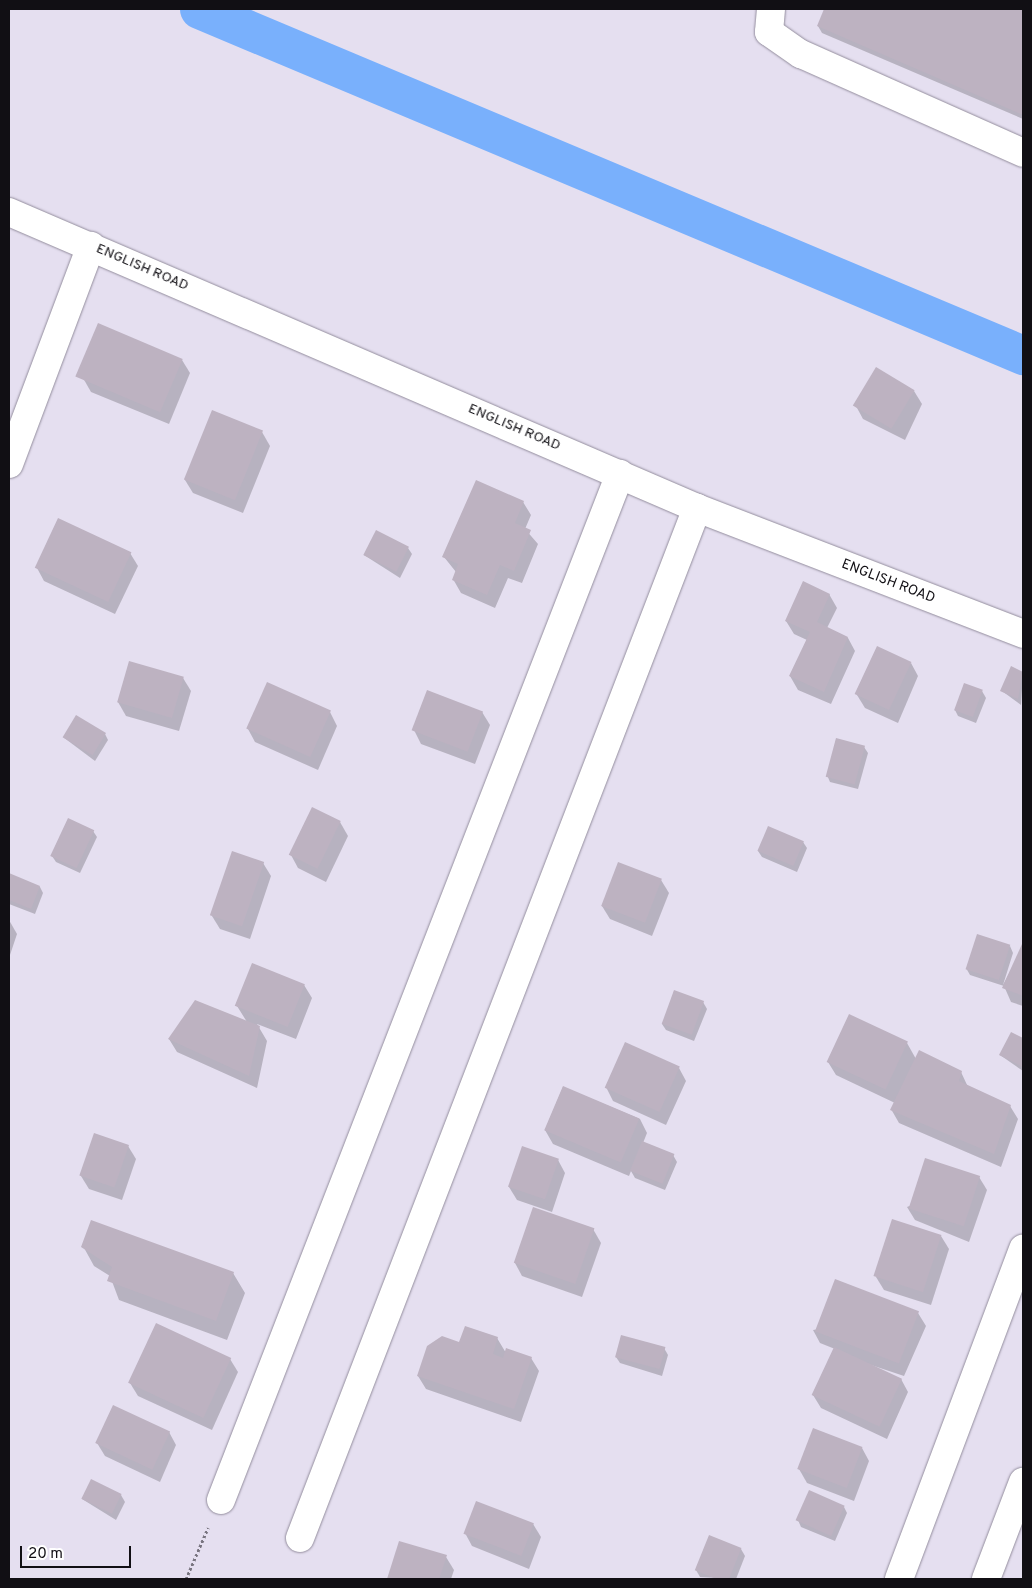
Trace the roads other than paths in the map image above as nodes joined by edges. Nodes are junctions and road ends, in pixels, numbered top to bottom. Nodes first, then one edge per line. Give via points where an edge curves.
1 (771, 9) edge
2 (1023, 153) edge
3 (10, 217) edge
4 (91, 246) junction
5 (9, 464) edge
6 (620, 474) junction
7 (697, 508) junction
8 (1023, 634) edge
9 (1023, 1249) edge
10 (1023, 1482) edge
11 (221, 1500) road end
12 (300, 1538) dead end
13 (899, 1579) edge
14 (986, 1579) edge

1 - 2 street via 769,32 801,54
3 - 4 street, ENGLISH ROAD
4 - 5 street
4 - 6 street, ENGLISH ROAD
6 - 7 street, ENGLISH ROAD
6 - 11 street
7 - 8 street, ENGLISH ROAD
7 - 12 street
9 - 13 street
10 - 14 street

